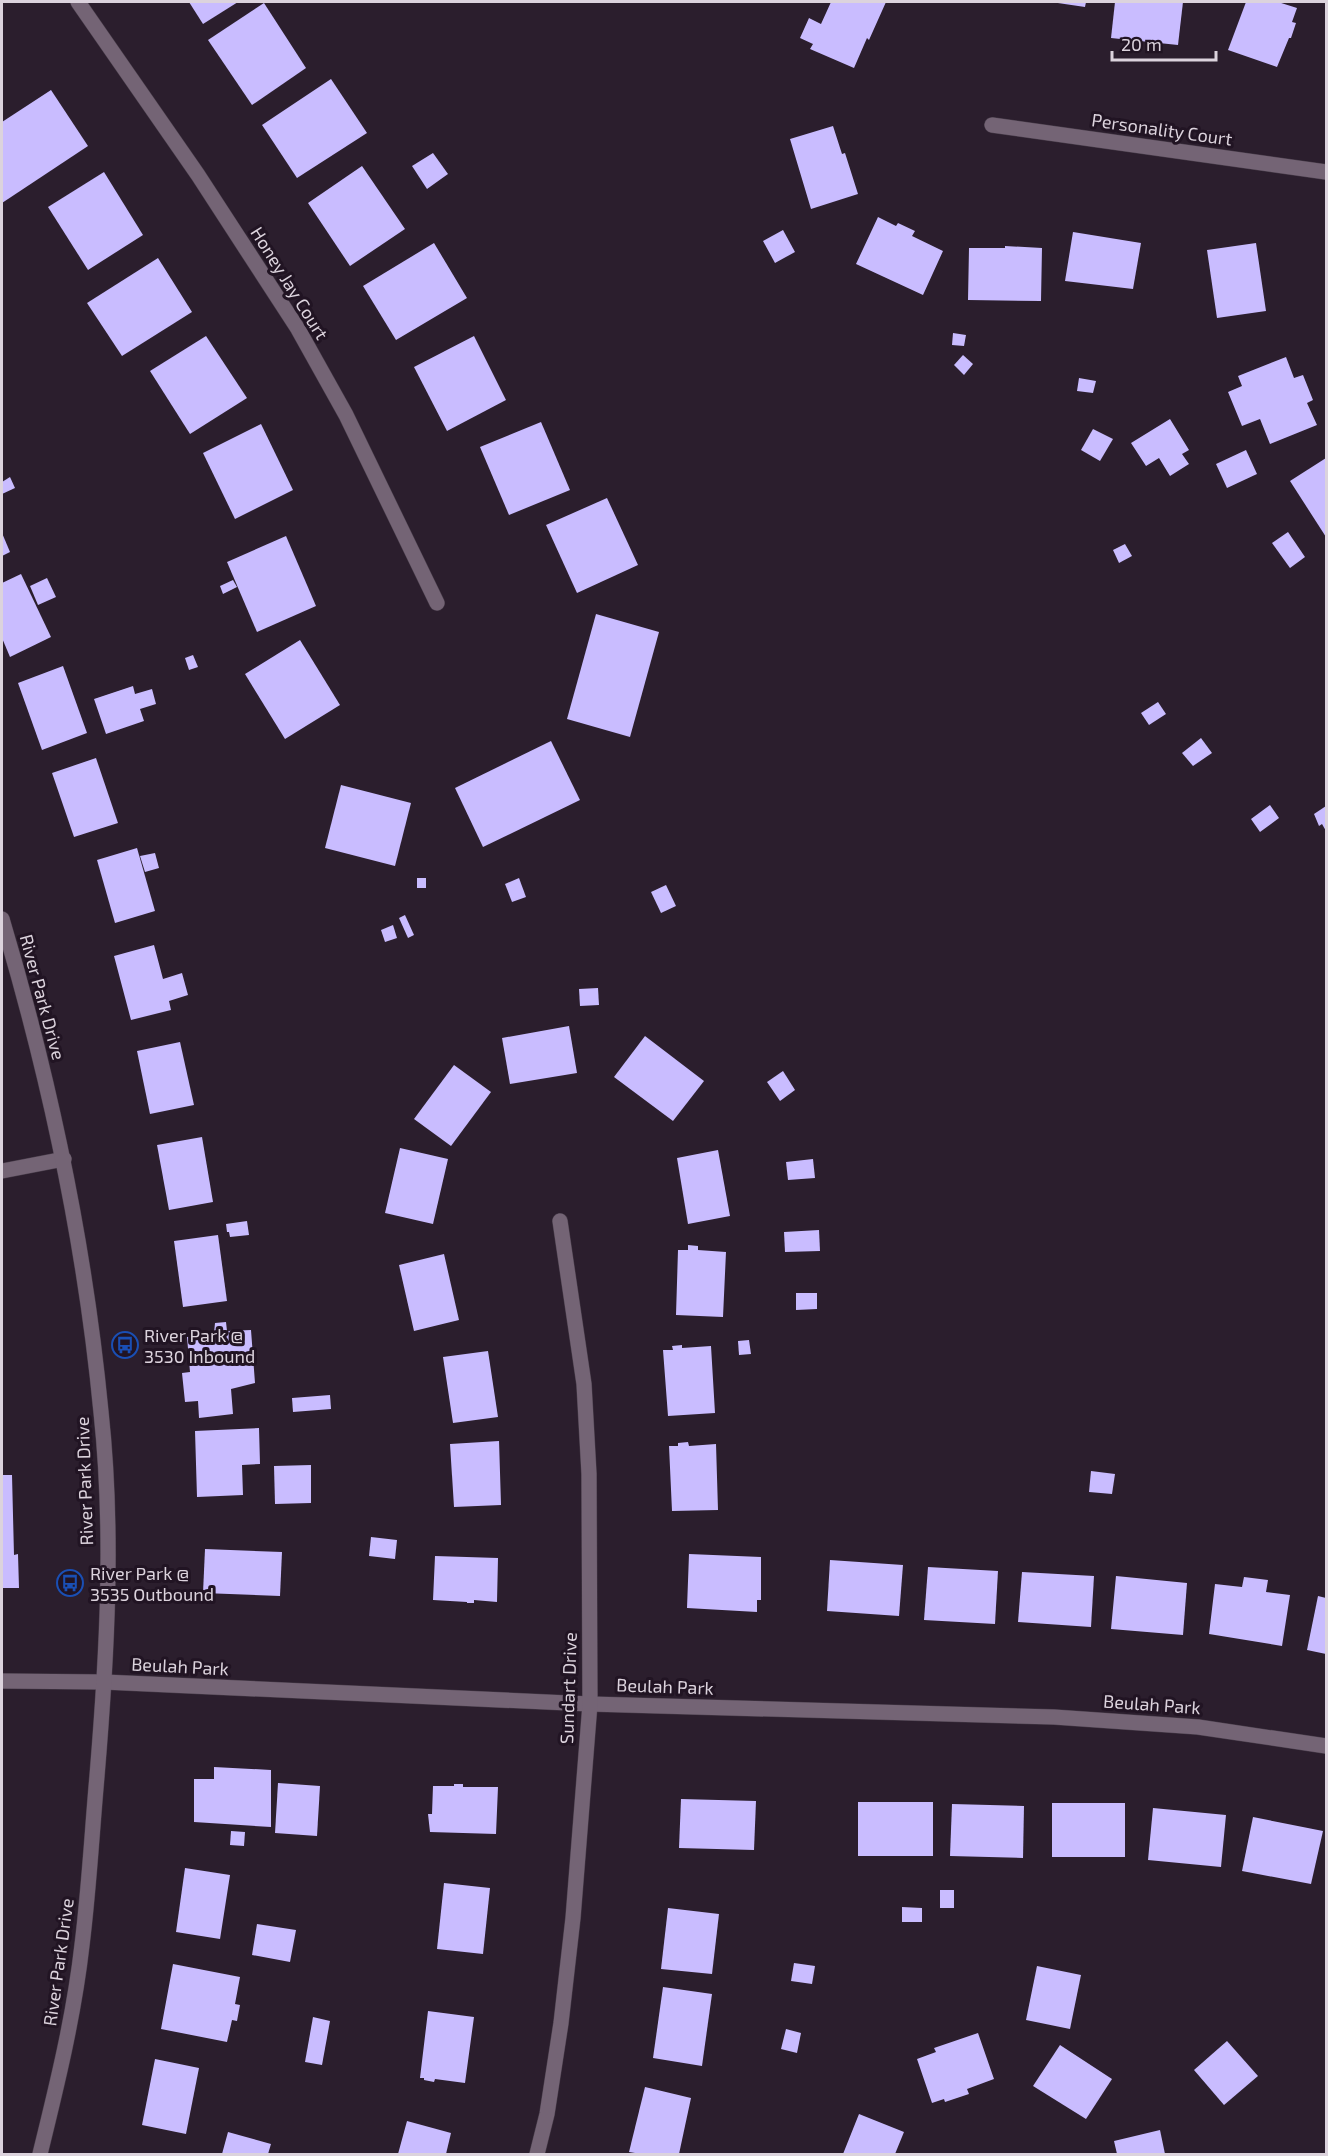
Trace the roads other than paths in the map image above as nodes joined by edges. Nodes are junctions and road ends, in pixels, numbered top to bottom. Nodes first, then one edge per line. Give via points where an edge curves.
1 (78, 2) edge
2 (992, 125) dead end
3 (1326, 172) edge
4 (437, 603) dead end
5 (2, 919) edge
6 (64, 1159) junction
7 (2, 1171) edge
8 (560, 1221) dead end
9 (2, 1681) edge
10 (104, 1682) junction
11 (590, 1704) junction
12 (1326, 1746) edge
13 (40, 2154) edge
14 (537, 2154) edge

1 - 4 street, Honey Jay Court via 298,329 346,415
2 - 3 street, Personality Court
5 - 6 street, River Park Drive
6 - 7 street
6 - 10 street, River Park Drive via 102,1414 107,1498
8 - 11 street, Sundart Drive via 584,1384 589,1474
9 - 10 street, Beulah Park
10 - 11 street, Beulah Park
10 - 13 street, River Park Drive via 82,1946 65,2051
11 - 12 street, Beulah Park via 1054,1717 1198,1726
11 - 14 street, Sundart Drive via 561,2023

